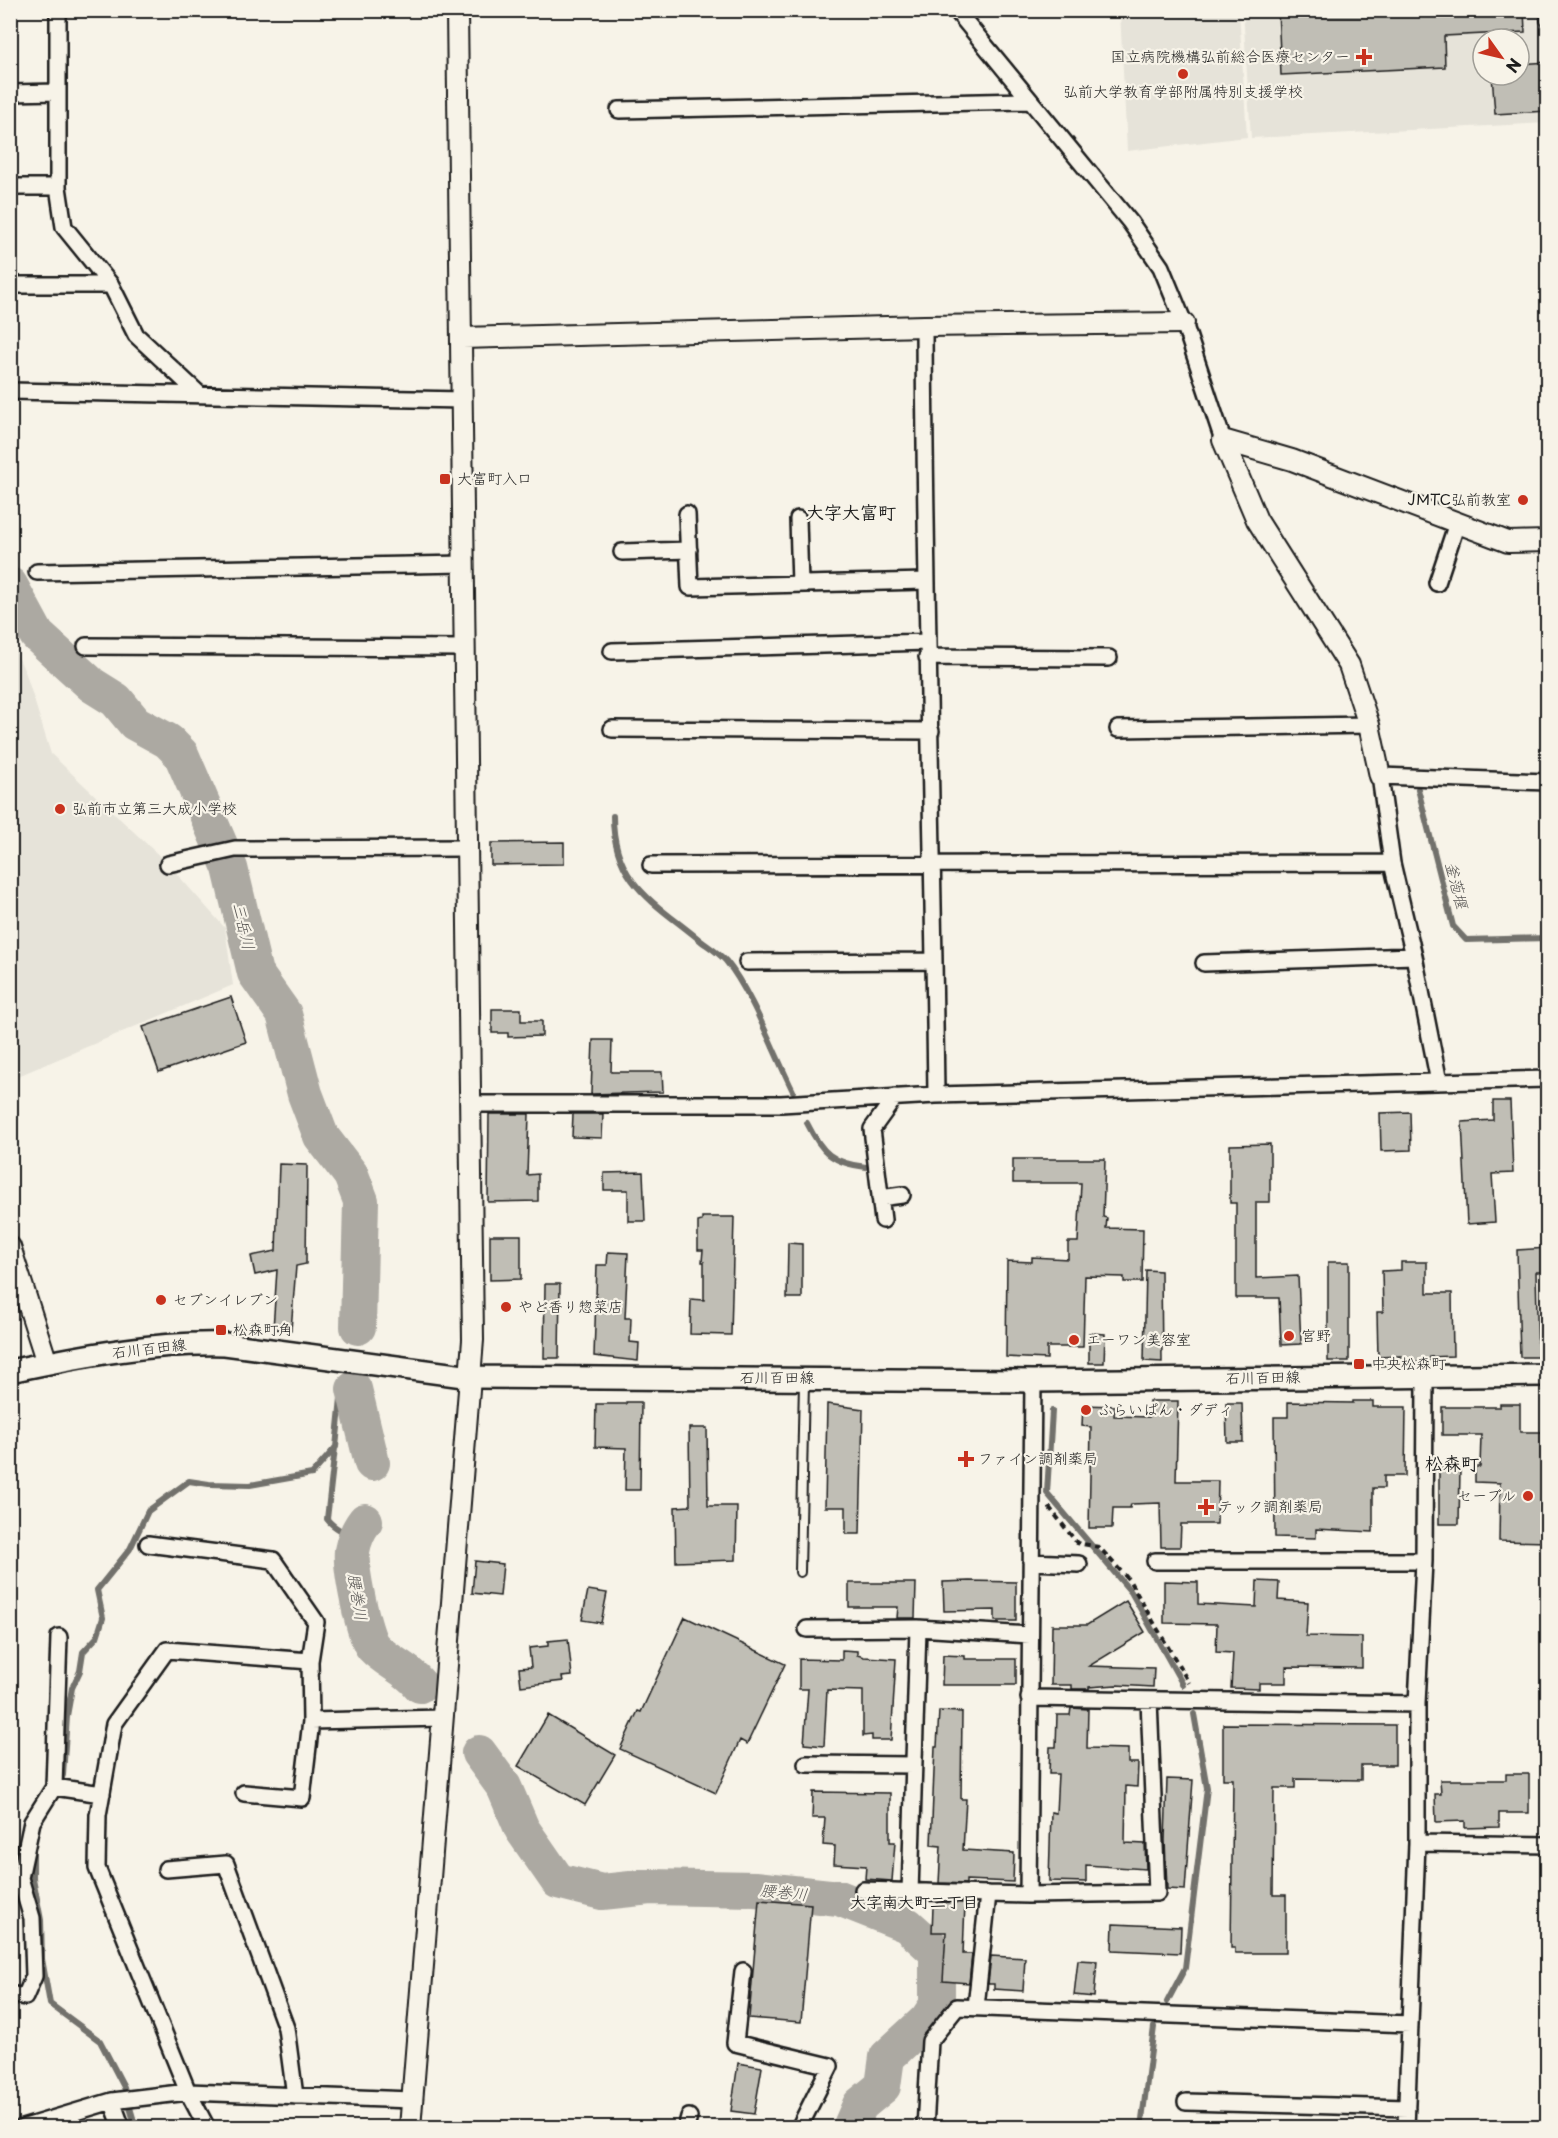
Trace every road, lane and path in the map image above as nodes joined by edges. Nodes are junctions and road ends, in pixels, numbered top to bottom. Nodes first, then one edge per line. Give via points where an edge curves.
1 (58, 10) edge
2 (457, 10) edge
3 (956, 10) edge
4 (1545, 10) edge
5 (1548, 21) edge
6 (58, 92) junction
7 (10, 93) edge
8 (1030, 101) junction
9 (619, 110) dead end
10 (10, 187) edge
11 (58, 187) junction
12 (10, 285) edge
13 (111, 285) junction
14 (1184, 323) junction
15 (924, 326) junction
16 (462, 338) junction
17 (10, 391) edge
18 (199, 394) junction
19 (463, 400) junction
20 (1223, 440) junction
21 (687, 514) dead end
22 (798, 519) dead end
23 (1457, 523) junction
24 (1548, 542) edge
25 (688, 550) junction
26 (622, 552) dead end
27 (465, 564) junction
28 (37, 572) dead end
29 (925, 581) junction
30 (1437, 583) dead end
31 (800, 584) junction
32 (86, 646) dead end
33 (465, 648) junction
34 (927, 650) junction
35 (612, 651) dead end
36 (1109, 658) dead end
37 (1369, 725) junction
38 (612, 729) dead end
39 (1118, 729) dead end
40 (932, 731) junction
41 (1380, 776) junction
42 (1548, 782) edge
43 (466, 848) junction
44 (933, 863) junction
45 (1392, 863) junction
46 (168, 864) dead end
47 (651, 865) dead end
48 (1414, 957) junction
49 (934, 961) junction
50 (747, 962) dead end
51 (1204, 963) dead end
52 (1548, 1079) edge
53 (1438, 1082) junction
54 (936, 1095) junction
55 (895, 1097) junction
56 (470, 1104) junction
57 (902, 1195) dead end
58 (880, 1198) junction
59 (883, 1220) dead end
60 (10, 1247) edge
61 (47, 1363) junction
62 (10, 1371) edge
63 (1548, 1375) edge
64 (471, 1377) junction
65 (1425, 1377) junction
66 (804, 1378) junction
67 (1033, 1381) junction
68 (1032, 1494) junction
69 (148, 1544) dead end
70 (1155, 1561) dead end
71 (1424, 1561) junction
72 (1030, 1562) junction
73 (1079, 1564) dead end
74 (800, 1572) dead end
75 (918, 1628) junction
76 (807, 1629) dead end
77 (1030, 1635) junction
78 (59, 1636) dead end
79 (310, 1661) junction
80 (1029, 1698) junction
81 (1149, 1700) junction
82 (1198, 1700) junction
83 (1417, 1704) junction
84 (443, 1718) junction
85 (311, 1721) junction
86 (806, 1764) dead end
87 (914, 1765) junction
88 (58, 1788) junction
89 (102, 1794) junction
90 (244, 1794) dead end
91 (1417, 1843) junction
92 (1548, 1845) edge
93 (166, 1869) dead end
94 (864, 1890) dead end
95 (910, 1893) junction
96 (988, 1894) junction
97 (1028, 1895) junction
98 (743, 1971) dead end
99 (10, 1994) edge
100 (976, 2007) junction
101 (1410, 2024) junction
102 (188, 2092) junction
103 (295, 2096) junction
104 (412, 2100) junction
105 (112, 2101) junction
106 (1186, 2102) dead end
107 (1407, 2108) junction
108 (22, 2127) edge
109 (122, 2127) edge
110 (207, 2127) edge
111 (410, 2127) edge
112 (799, 2127) edge
113 (925, 2127) edge
114 (1406, 2127) edge

1 - 6 street
2 - 16 street
3 - 8 street
4 - 5 lane
6 - 7 street
6 - 11 street
8 - 9 street
8 - 14 street via 1130,222 1161,267
10 - 11 street
11 - 13 street via 64,227
12 - 13 street
13 - 18 street via 136,335
14 - 15 street
14 - 20 street
15 - 16 street
15 - 29 street
16 - 19 street
17 - 18 street
18 - 19 street
19 - 27 street
20 - 23 street via 1292,460
20 - 37 street via 1257,520 1349,665
21 - 25 street
22 - 31 street
23 - 24 street via 1508,542
23 - 30 street
25 - 26 street
25 - 31 street via 690,587
27 - 28 street
27 - 33 street
29 - 31 street
29 - 34 street
32 - 33 street
33 - 43 street
34 - 35 street
34 - 36 street
34 - 40 street
37 - 39 street
37 - 41 street
38 - 40 street
40 - 44 street
41 - 42 street
41 - 45 street
43 - 46 street via 235,849
43 - 56 street
44 - 45 street
44 - 47 street
44 - 49 street
45 - 48 street
48 - 51 street
48 - 53 street
49 - 50 street
49 - 54 street
52 - 53 street
53 - 54 street
54 - 55 street
55 - 56 street via 781,1104
55 - 58 street via 872,1129
56 - 64 street
57 - 58 street
58 - 59 street
60 - 61 street
61 - 62 main road, 石川百田線
61 - 64 main road, 石川百田線 via 196,1343
63 - 65 main road, 石川百田線
64 - 66 main road, 石川百田線
64 - 84 street
65 - 67 main road, 石川百田線
65 - 71 street
66 - 67 main road, 石川百田線
66 - 74 lane
67 - 68 street
68 - 72 street
68 - 82 path via 1043,1499 1077,1543 1099,1546 1129,1580
69 - 79 street via 273,1560 316,1622
70 - 71 street
71 - 83 street
72 - 73 street
72 - 77 street
75 - 76 street
75 - 77 street
75 - 87 street
77 - 80 street
78 - 88 street
79 - 85 street
79 - 89 street via 167,1650 114,1724
80 - 81 street
80 - 97 street
81 - 82 street
81 - 97 street via 1157,1893
82 - 83 street
83 - 91 street
84 - 85 street
84 - 104 street
85 - 90 street via 302,1798
86 - 87 street
87 - 95 street
88 - 89 street
88 - 99 street via 32,1822 20,1878 32,1918 34,1976 25,1997
89 - 102 street via 98,1868
91 - 92 street
91 - 101 street
93 - 103 street via 226,1864 286,2028
94 - 95 street
95 - 96 street
96 - 97 street
96 - 100 street
98 - 112 street via 735,2043 830,2066
100 - 101 street
100 - 113 street via 957,2007 930,2041
101 - 107 street
102 - 103 street
102 - 105 street
102 - 110 street
103 - 104 street
104 - 111 street
105 - 108 street
105 - 109 street
106 - 107 street
107 - 114 street

